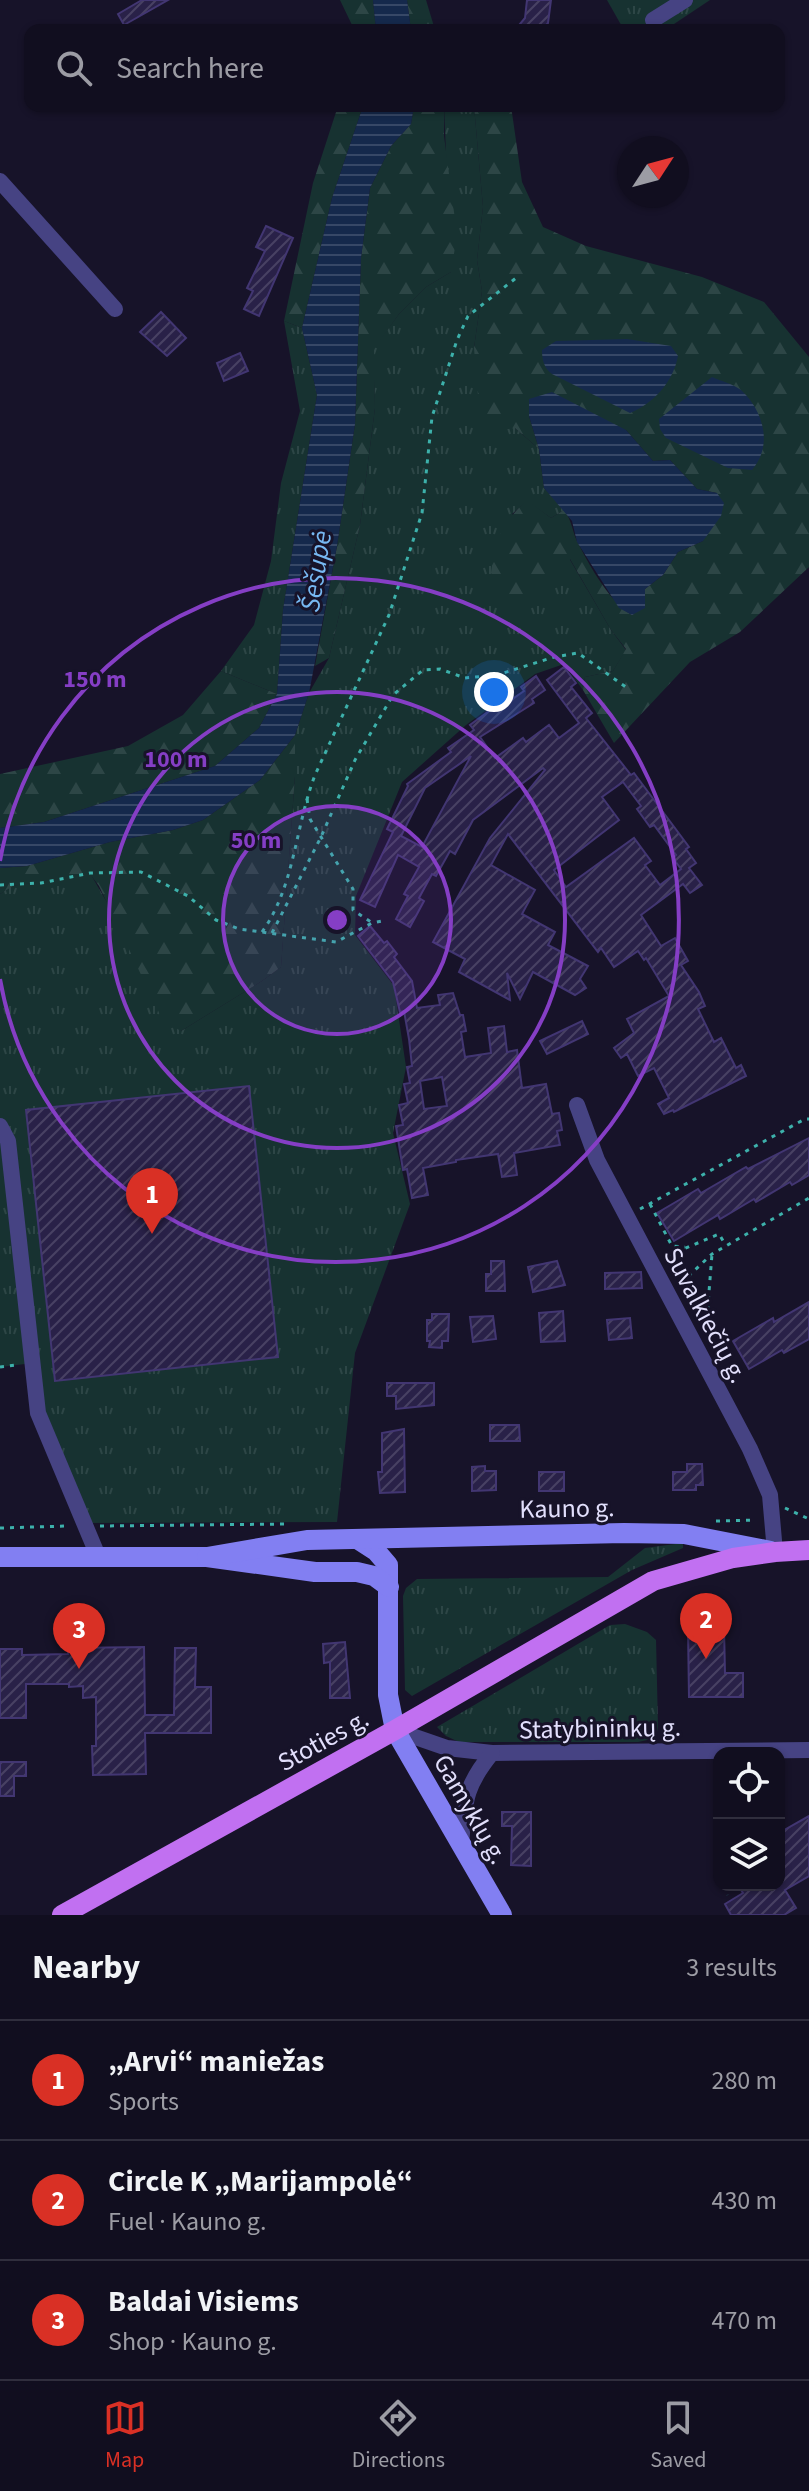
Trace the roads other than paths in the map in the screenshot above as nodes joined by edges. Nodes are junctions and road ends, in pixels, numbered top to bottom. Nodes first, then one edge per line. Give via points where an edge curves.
1 (685, 0) edge
2 (653, 20) dead end
3 (0, 181) edge
4 (115, 309) dead end
5 (577, 1105) dead end
6 (0, 1126) edge
7 (359, 1540) junction
8 (809, 1550) edge
9 (775, 1552) junction
10 (98, 1556) junction
11 (0, 1557) edge
12 (207, 1557) junction
13 (389, 1587) junction
14 (607, 1606) joint
15 (395, 1730) junction
16 (809, 1750) edge
17 (492, 1753) junction
18 (461, 1844) junction
19 (62, 1915) edge
20 (502, 1915) edge

1 - 2 street
3 - 4 street
5 - 9 street, Suvalkiečių g. via 597,1160 750,1449 770,1495
6 - 10 street via 8,1141 38,1413
7 - 9 main road, Kauno g. via 684,1534
7 - 12 main road, Kauno g. via 307,1540
7 - 13 main road via 388,1565
8 - 9 main road, Kauno g.
9 - 14 main road, Kauno g. via 692,1568 653,1581
10 - 11 main road, Kauno g.
10 - 12 main road, Kauno g.
12 - 13 main road, Kauno g. via 315,1572 357,1572
13 - 15 main road via 388,1695
14 - 15 main road, Stoties g.
15 - 17 street, Statybininkų g. via 447,1748
15 - 18 main road, Gamyklų g.
15 - 19 main road, Stoties g.
16 - 17 street, Statybininkų g.
17 - 18 street via 473,1776
18 - 20 main road, Gamyklų g.

